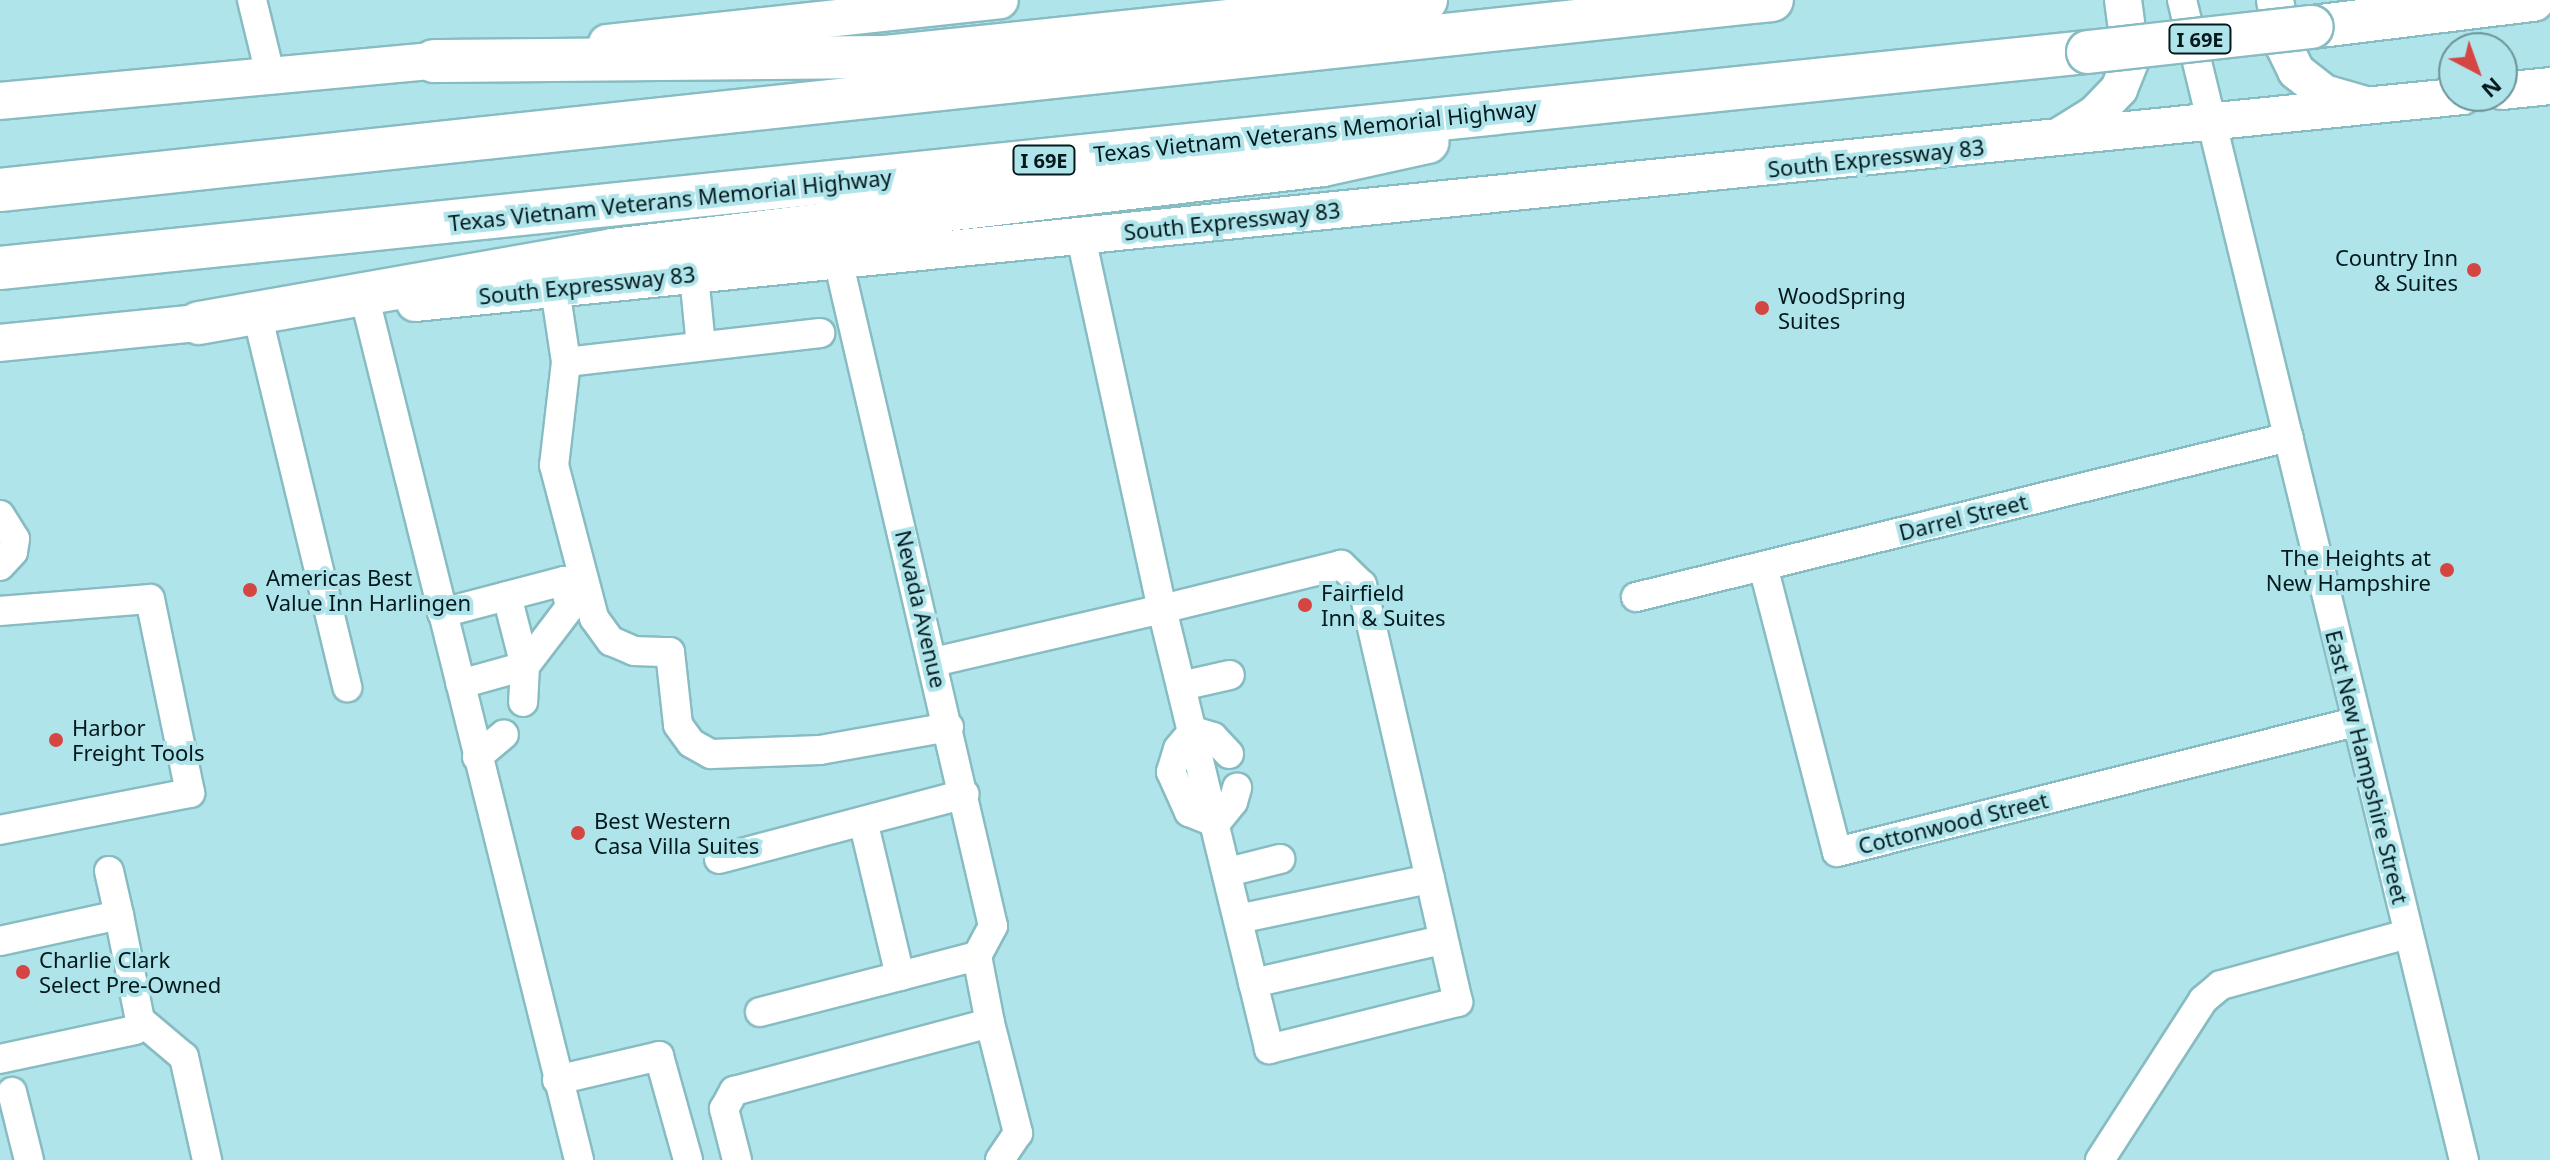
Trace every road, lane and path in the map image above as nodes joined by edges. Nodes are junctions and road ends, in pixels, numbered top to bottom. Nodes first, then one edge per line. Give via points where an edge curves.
1 (252, 0) edge
2 (1000, 0) edge
3 (1426, 0) edge
4 (1772, 0) edge
5 (2123, 0) edge
6 (2182, 0) edge
7 (2275, 0) edge
8 (2533, 0) edge
9 (819, 10) edge
10 (434, 61) junction
11 (271, 78) junction
12 (2550, 86) edge
13 (2518, 89) edge
14 (1657, 94) junction
15 (2438, 99) edge
16 (0, 101) edge
17 (2370, 107) junction
18 (2209, 125) junction
19 (2053, 140) junction
20 (0, 190) edge
21 (1081, 236) junction
22 (838, 260) junction
23 (0, 268) edge
24 (694, 275) junction
25 (555, 289) junction
26 (367, 307) junction
27 (258, 318) junction
28 (199, 323) junction
29 (820, 333) dead end
30 (0, 343) edge
31 (701, 346) junction
32 (566, 362) junction
33 (2289, 437) junction
34 (0, 515) edge
35 (0, 566) edge
36 (1763, 566) junction
37 (507, 596) junction
38 (1636, 597) dead end
39 (1162, 609) junction
40 (0, 611) edge
41 (442, 613) junction
42 (934, 662) junction
43 (525, 666) junction
44 (1230, 675) dead end
45 (460, 684) junction
46 (1181, 686) junction
47 (347, 687) dead end
48 (523, 702) dead end
49 (2355, 722) junction
50 (949, 727) junction
51 (1193, 731) junction
52 (504, 734) dead end
53 (1229, 754) dead end
54 (477, 757) junction
55 (1237, 788) dead end
56 (965, 794) junction
57 (863, 821) junction
58 (1216, 823) junction
59 (0, 830) edge
60 (719, 859) dead end
61 (1280, 859) dead end
62 (109, 871) dead end
63 (1228, 872) junction
64 (1430, 879) junction
65 (119, 915) junction
66 (1238, 919) junction
67 (2407, 934) junction
68 (1443, 940) junction
69 (0, 941) edge
70 (977, 956) junction
71 (900, 976) junction
72 (1253, 983) junction
73 (760, 1012) dead end
74 (140, 1020) junction
75 (990, 1023) junction
76 (0, 1059) edge
77 (557, 1080) junction
78 (12, 1092) dead end
79 (29, 1160) edge
80 (207, 1160) edge
81 (579, 1160) edge
82 (688, 1160) edge
83 (737, 1160) edge
84 (1000, 1160) edge
85 (2100, 1160) edge
86 (2464, 1160) edge

1 - 11 street
2 - 9 main road
3 - 10 highway via 886,57
4 - 20 highway
5 - 19 main road via 2131,59 2119,89 2095,114
6 - 18 street, East New Hampshire Street
7 - 17 main road via 2283,44 2296,71 2324,93
8 - 14 highway, Texas Vietnam Veterans Memorial Highway / I 69E, bridge via 2088,52
9 - 10 main road
10 - 11 main road
11 - 16 main road
12 - 13 main road
14 - 23 highway, Texas Vietnam Veterans Memorial Highway / I 69E
14 - 28 highway via 1323,165 612,250
15 - 17 main road, South Expressway 83
17 - 18 main road, South Expressway 83
18 - 19 main road, South Expressway 83
18 - 33 street, East New Hampshire Street
19 - 21 main road, South Expressway 83
21 - 22 main road, South Expressway 83
21 - 39 street
22 - 24 main road, South Expressway 83
22 - 42 street, Nevada Avenue
24 - 25 main road, South Expressway 83
24 - 31 street
25 - 26 main road, South Expressway 83
25 - 32 street
26 - 27 main road, South Expressway 83
26 - 41 street
27 - 28 main road, South Expressway 83
27 - 47 street
28 - 30 main road, South Expressway 83
29 - 31 street
31 - 32 street
32 - 50 street via 554,465 594,618 611,641 634,651 670,652 678,725 691,743 711,754 820,750
33 - 36 street, Darrel Street
33 - 49 street, East New Hampshire Street
34 - 35 street via 15,539 13,552
36 - 38 street, Darrel Street
36 - 49 street, Cottonwood Street via 1837,852
37 - 41 street
37 - 43 street
37 - 43 street via 564,581 570,607
39 - 42 street
39 - 46 street
39 - 64 street via 1341,565 1362,585
40 - 59 street via 150,599 190,793
41 - 45 street
42 - 50 street, Nevada Avenue
43 - 45 street
43 - 48 street
44 - 46 street
45 - 54 street
46 - 51 street
49 - 67 street, East New Hampshire Street
50 - 56 street, Nevada Avenue
51 - 53 street via 1213,737
51 - 58 street via 1178,749 1171,772 1189,812
52 - 54 street
54 - 77 street
55 - 58 street
56 - 57 street
56 - 70 street, Nevada Avenue via 993,926
57 - 60 street
57 - 71 street
58 - 63 street
61 - 63 street
62 - 65 street
63 - 66 street
64 - 66 street
64 - 68 street
65 - 69 street
65 - 74 street
66 - 72 street
67 - 85 street via 2221,985 2203,1000
67 - 86 street, East New Hampshire Street
68 - 72 street
68 - 72 street via 1458,1002 1269,1049
70 - 71 street
70 - 75 street
71 - 73 street
74 - 76 street via 135,1030
74 - 80 street via 184,1057
75 - 83 street via 734,1091 724,1109
75 - 84 street via 1018,1133
77 - 81 street
77 - 82 street via 659,1056
78 - 79 street

